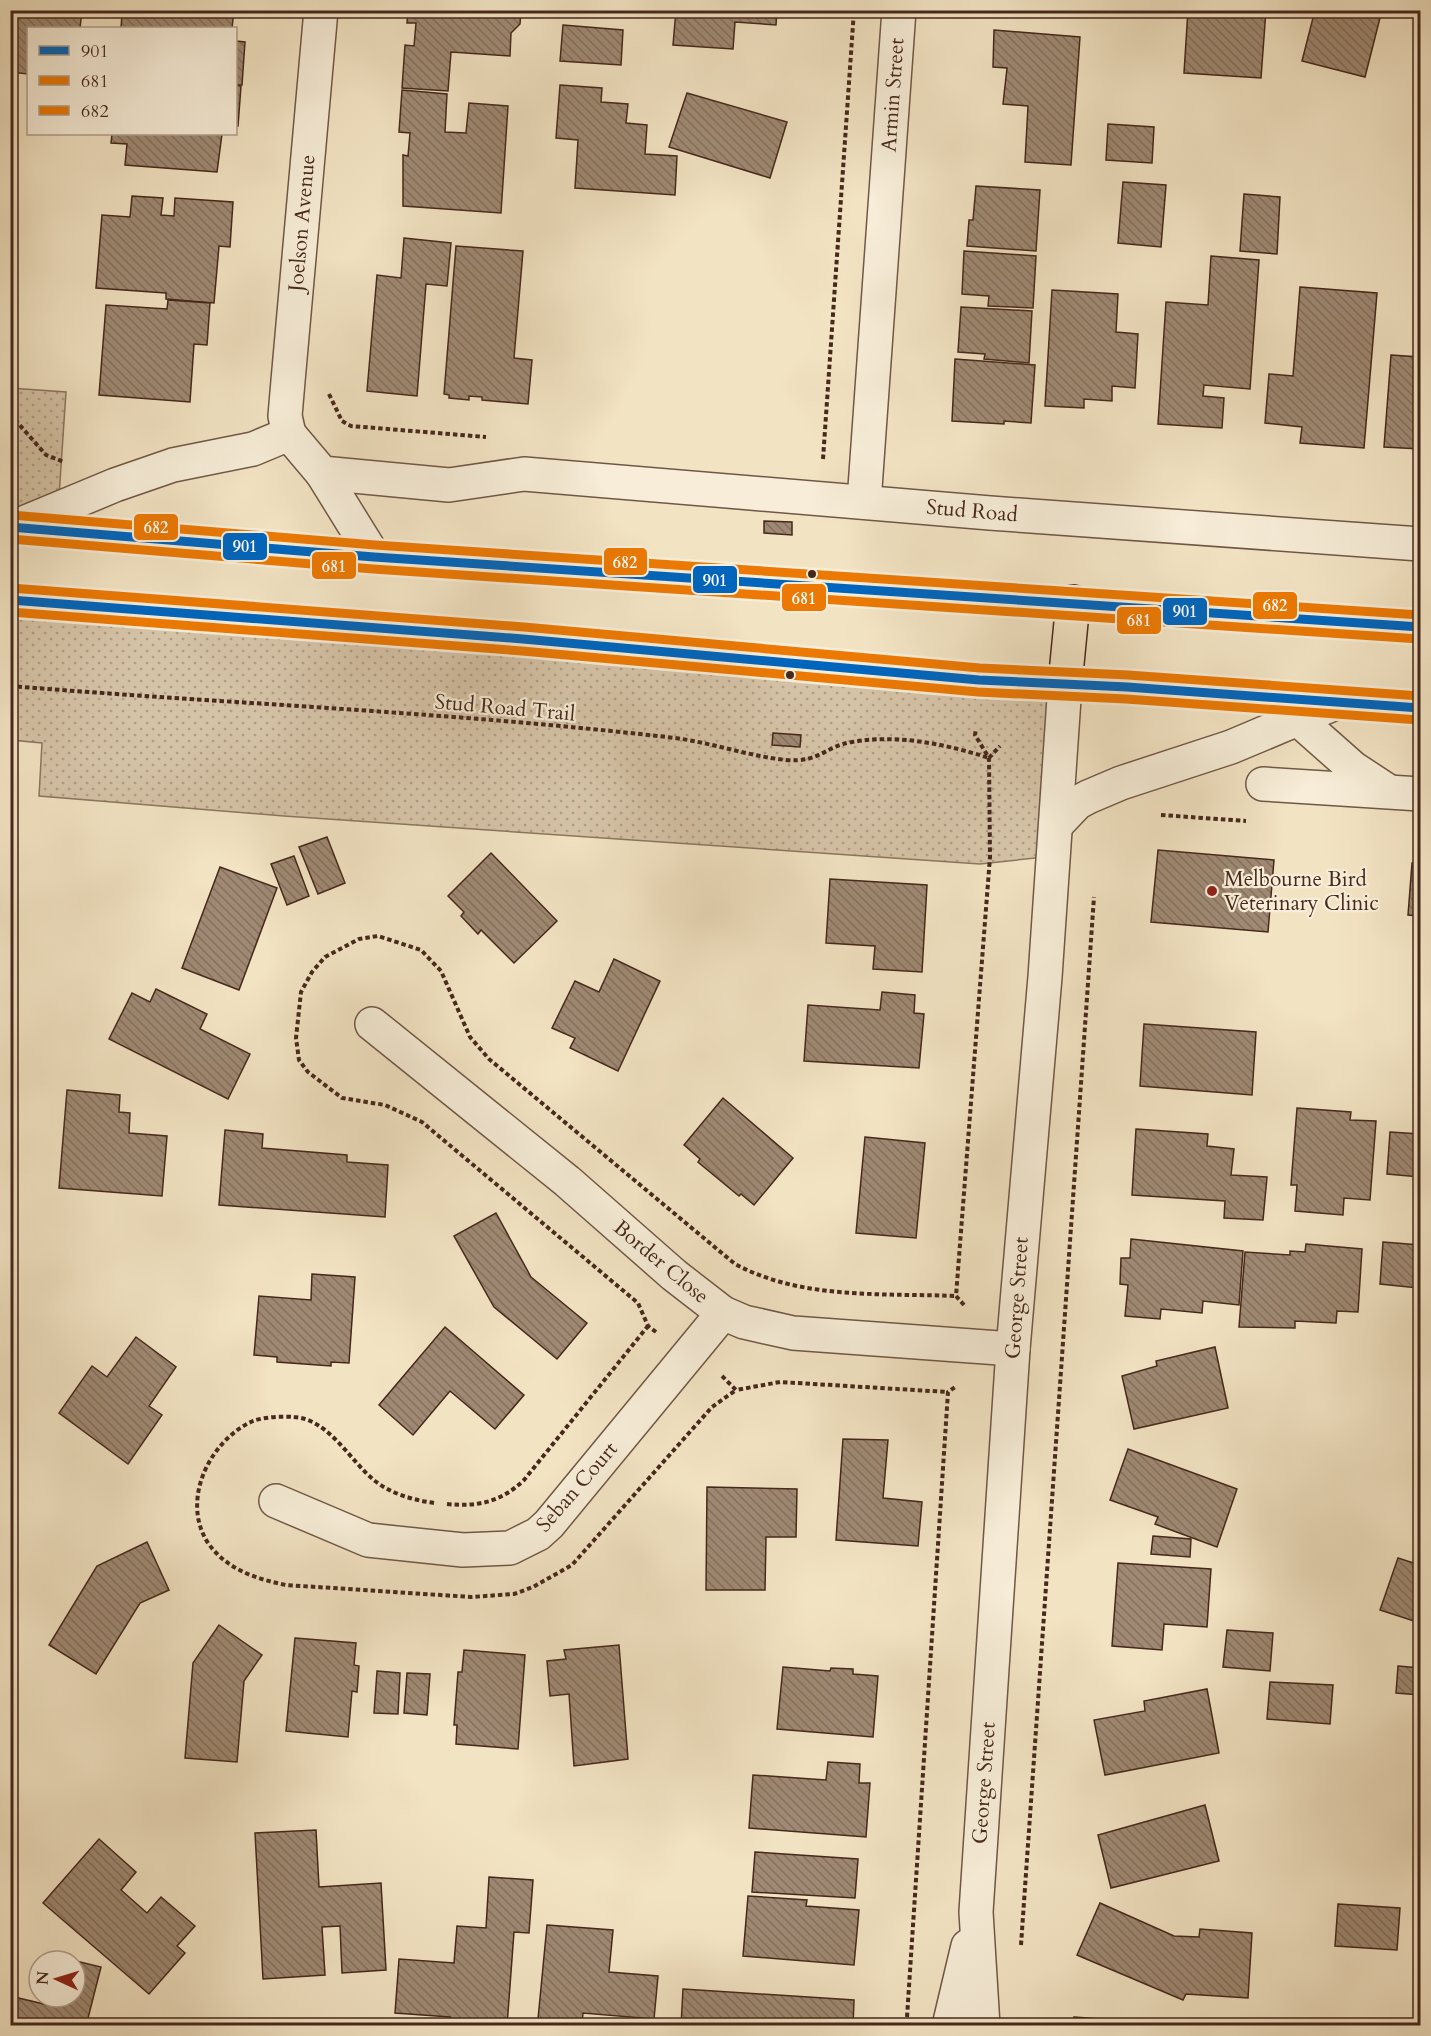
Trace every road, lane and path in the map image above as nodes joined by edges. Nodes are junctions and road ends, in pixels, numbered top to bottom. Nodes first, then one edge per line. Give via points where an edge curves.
1 (321, 10) edge
2 (854, 10) edge
3 (899, 10) edge
4 (10, 414) edge
5 (289, 435) junction
6 (822, 461) dead end
7 (73, 464) dead end
8 (322, 473) junction
9 (864, 502) junction
10 (12, 527) edge
11 (1420, 544) edge
12 (374, 557) junction
13 (10, 600) edge
14 (1073, 602) junction
15 (1420, 627) edge
16 (1065, 684) junction
17 (10, 686) edge
18 (1274, 698) junction
19 (1338, 702) junction
20 (1420, 708) edge
21 (1298, 721) junction
22 (976, 729) dead end
23 (1000, 746) dead end
24 (989, 758) junction
25 (1263, 784) dead end
26 (1405, 793) edge
27 (1056, 825) junction
28 (1095, 887) dead end
29 (372, 1024) dead end
30 (969, 1310) dead end
31 (723, 1313) junction
32 (648, 1326) dead end
33 (1013, 1349) junction
34 (720, 1374) dead end
35 (962, 1381) dead end
36 (736, 1390) junction
37 (948, 1392) junction
38 (276, 1501) dead end
39 (976, 1912) junction
40 (1021, 1955) dead end
41 (209, 2025) edge
42 (229, 2025) edge
43 (906, 2025) edge
44 (949, 2025) edge
45 (983, 2025) edge

1 - 5 street, Joelson Avenue via 285,416
2 - 6 path
3 - 9 street, Armin Street
4 - 7 path via 46,455
5 - 8 street
5 - 10 street via 253,449 173,465
8 - 9 street, Stud Road via 449,485 524,474
8 - 12 street
9 - 11 street, Stud Road
10 - 12 highway
12 - 14 highway
13 - 16 highway
14 - 15 highway
14 - 16 highway
16 - 18 highway
16 - 27 street, George Street
17 - 24 path, Stud Road Trail via 542,725 718,744 758,757 791,760 811,760 849,742 873,740 943,744
18 - 19 highway
18 - 21 street
19 - 20 highway
19 - 21 street
21 - 26 street via 1353,768
21 - 27 street via 1088,797 1077,802
22 - 24 path via 975,735
23 - 24 path
24 - 30 path via 990,857 956,1296
25 - 26 street
27 - 33 street, George Street
28 - 40 path
29 - 31 street, Border Close
31 - 33 street, Border Close via 793,1334
31 - 38 street, Seban Court via 549,1524 510,1548 480,1551 368,1540
32 - 36 path via 510,1493 493,1502 458,1505 400,1495 375,1481 317,1425 296,1417 254,1421 224,1443 201,1476 199,1520 208,1542 237,1569 257,1580 471,1597 514,1594 572,1565 712,1407
33 - 39 street, George Street
34 - 36 path
35 - 37 path
36 - 37 path via 780,1382
37 - 43 path
39 - 44 street, George Street
39 - 45 street, George Street
41 - 42 path

